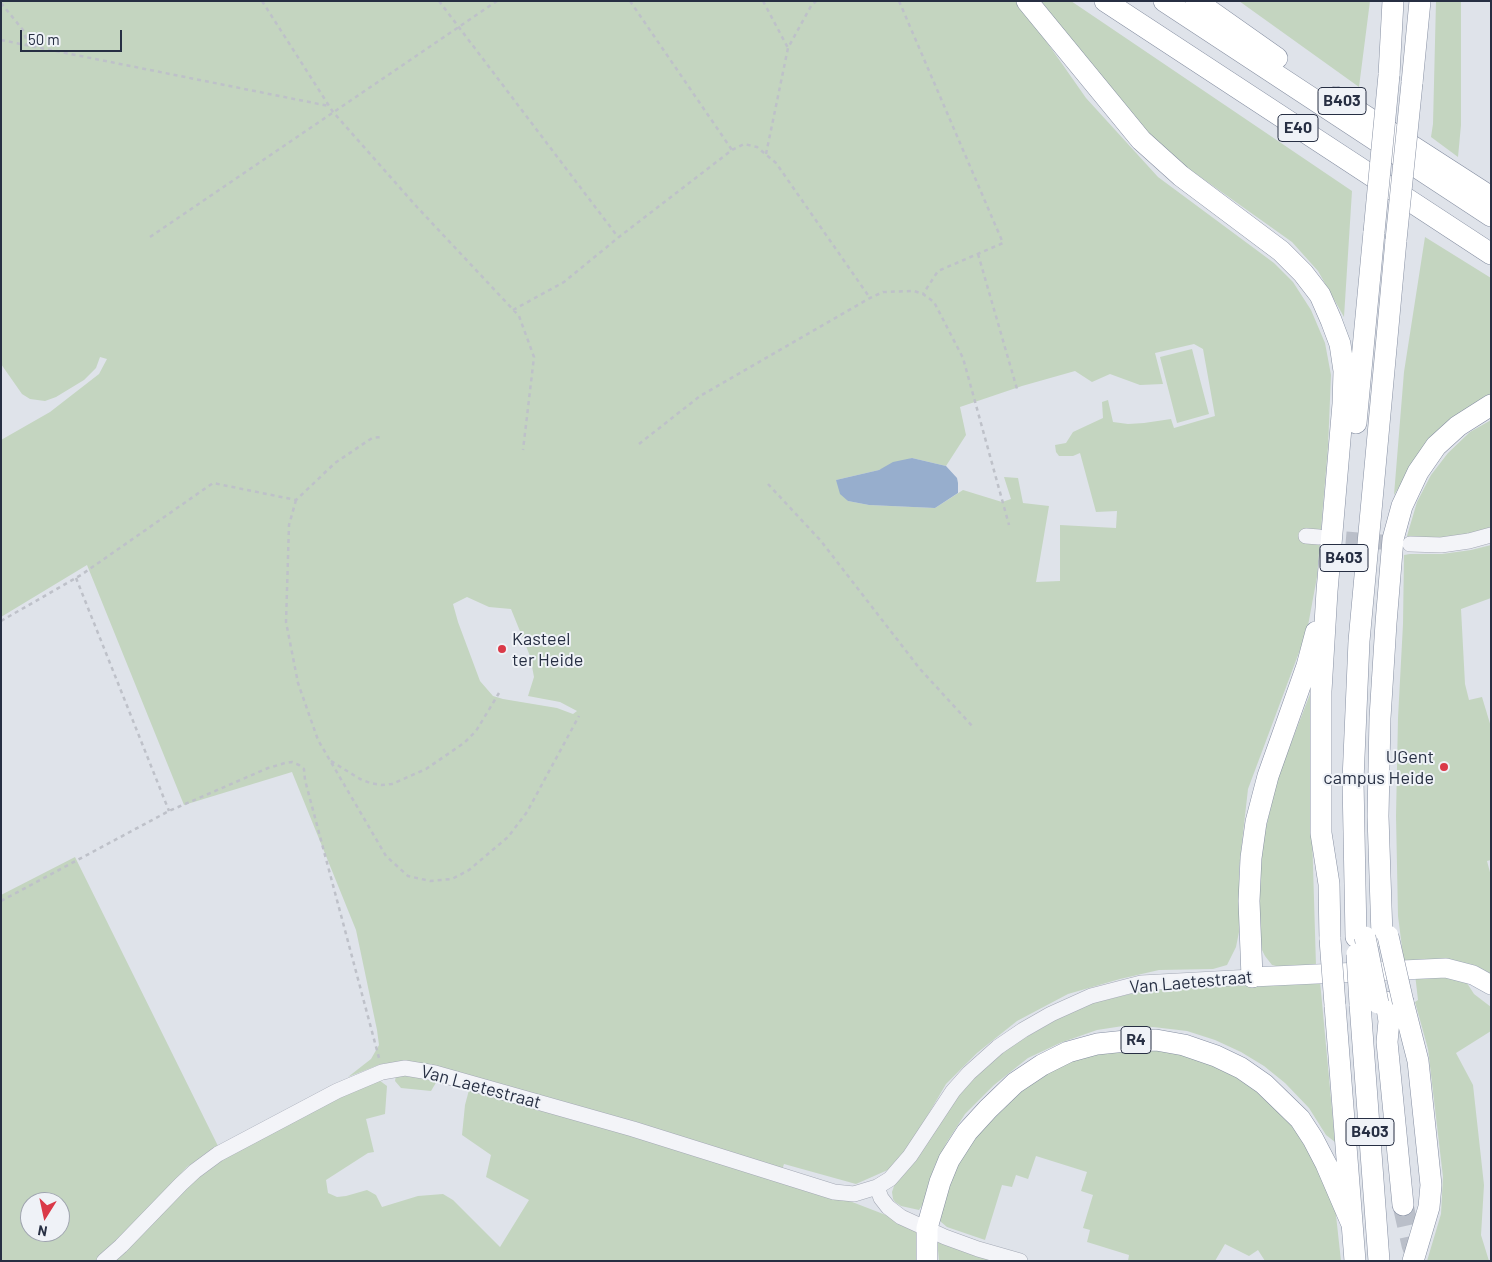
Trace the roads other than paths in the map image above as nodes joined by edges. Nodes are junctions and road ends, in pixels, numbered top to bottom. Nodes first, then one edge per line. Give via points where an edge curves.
1 (1027, 1) edge
2 (1105, 1) edge
3 (1164, 1) edge
4 (1196, 1) edge
5 (1392, 1) edge
6 (1420, 1) edge
7 (1491, 198) edge
8 (1491, 216) edge
9 (1491, 254) edge
10 (1491, 405) edge
11 (1491, 535) edge
12 (1410, 544) tunnel mouth
13 (1327, 591) junction
14 (1328, 884) junction
15 (1374, 933) junction
16 (1252, 977) junction
17 (1491, 985) edge
18 (1382, 1002) junction
19 (877, 1187) junction
20 (1404, 1205) tunnel mouth
21 (1351, 1222) junction
22 (927, 1228) junction
23 (104, 1261) edge
24 (926, 1261) edge
25 (1020, 1261) edge
26 (1354, 1261) edge
27 (1379, 1261) edge
28 (1413, 1261) edge

1 - 13 highway, B403 via 1141,140 1181,176 1281,251 1320,295 1340,344 1344,371
2 - 9 highway, E40
3 - 8 highway, E40
4 - 7 highway, B403
5 - 14 highway, B403, bridge via 1389,75 1339,614 1332,856
6 - 15 highway, B403, bridge via 1359,641 1353,780 1354,876
10 - 15 highway via 1458,426 1436,446 1418,472 1402,506 1393,539 1380,718
11 - 12 street via 1441,545
13 - 14 highway, B403 via 1322,691 1321,833
13 - 16 highway, B403 via 1307,666 1268,776 1256,822 1249,901
14 - 21 highway, B403, bridge
15 - 18 highway, bridge
15 - 18 highway, B403, bridge
16 - 17 main road, Van Laetestraat via 1446,968 1473,974
16 - 19 street, Van Laetestraat via 1130,985 1074,1003 1022,1030 969,1073 953,1091 902,1167
18 - 20 highway
18 - 27 highway, B403
18 - 28 highway via 1418,1060 1431,1185 1429,1207
19 - 22 street via 881,1198 900,1217
19 - 23 street, Van Laetestraat via 854,1194 834,1192 633,1129 450,1077 405,1068 382,1072 337,1091 218,1154 180,1184
21 - 22 highway, R4 via 1313,1139 1284,1102 1241,1068 1184,1045 1156,1040 1096,1044 1068,1052 1015,1083 967,1132 949,1160
21 - 26 highway, R4
22 - 24 highway, R4
22 - 25 street via 978,1249

